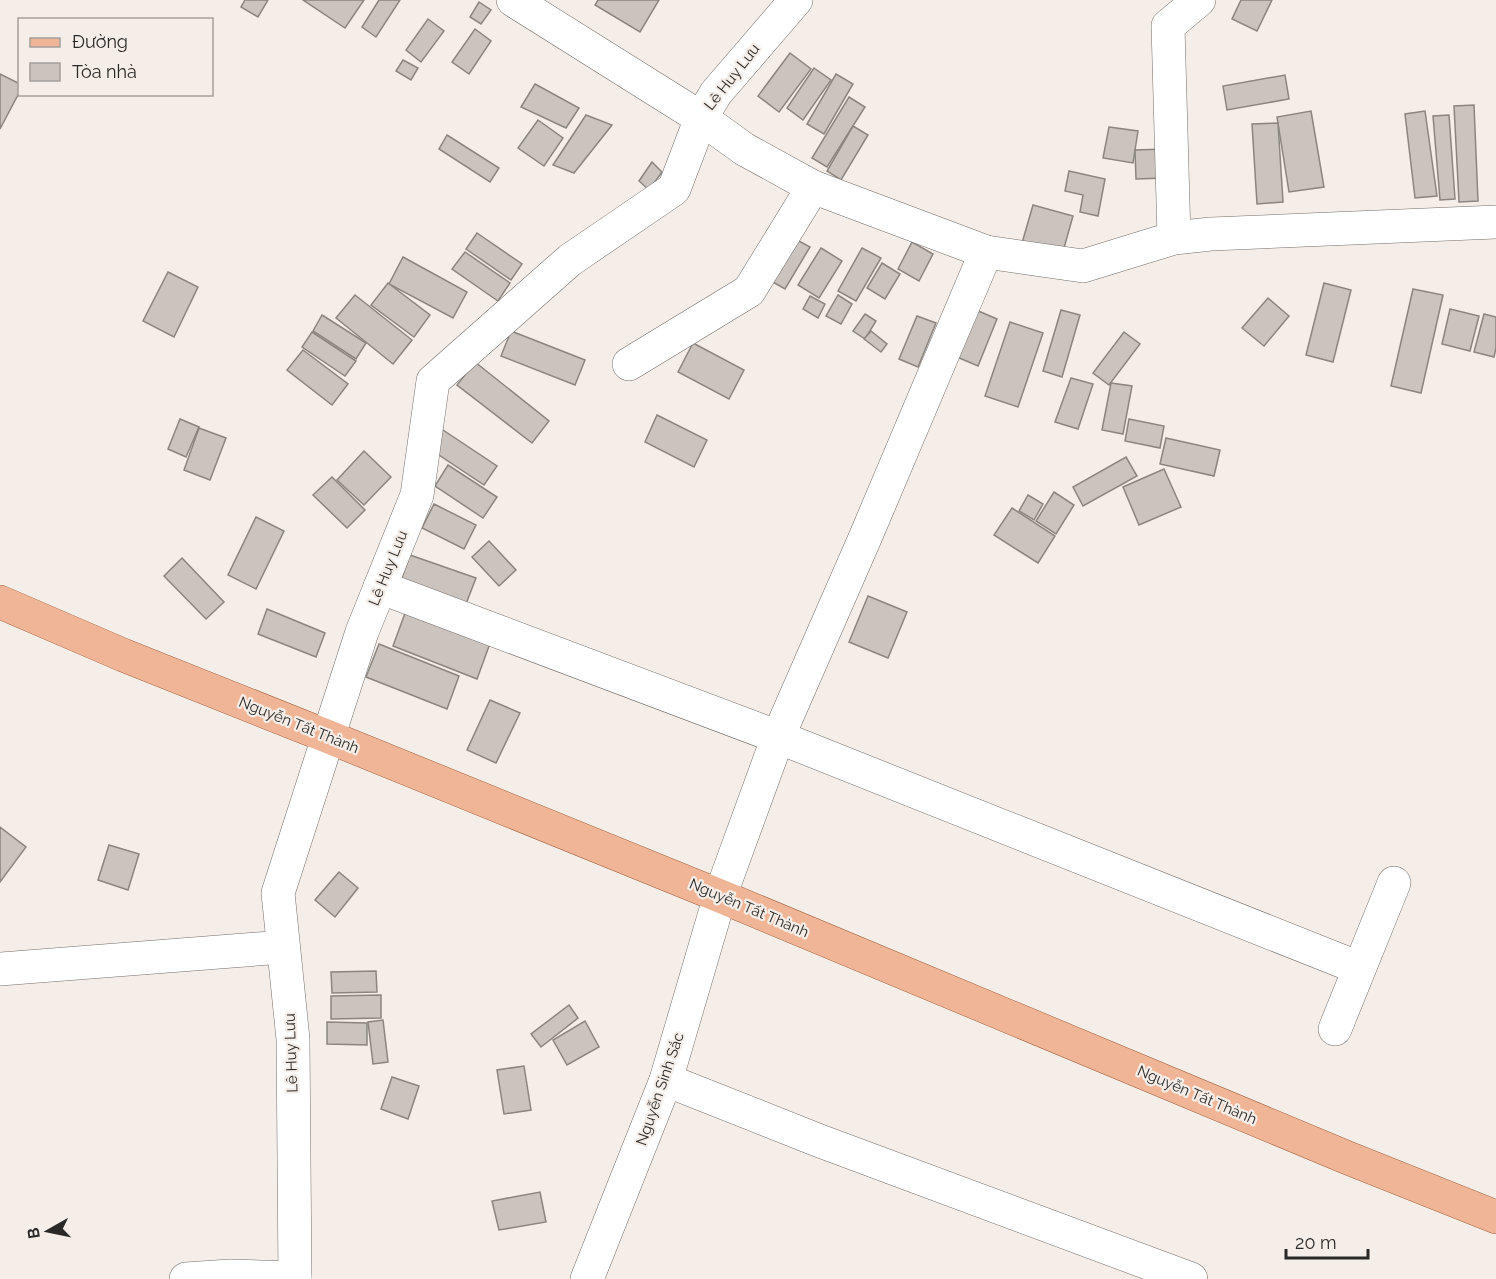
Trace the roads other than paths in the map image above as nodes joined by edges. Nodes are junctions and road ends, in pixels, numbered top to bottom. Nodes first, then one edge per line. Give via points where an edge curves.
1 (513, 0) edge
2 (796, 0) edge
3 (1199, 0) edge
4 (701, 118) junction
5 (813, 187) junction
6 (1496, 222) edge
7 (1174, 238) junction
8 (986, 252) junction
9 (629, 364) dead end
10 (380, 587) junction
11 (0, 602) edge
12 (329, 737) junction
13 (778, 737) junction
14 (1394, 883) dead end
15 (720, 896) junction
16 (284, 947) junction
17 (1359, 968) junction
18 (0, 969) edge
19 (1335, 1029) dead end
20 (666, 1080) junction
21 (1496, 1217) edge
22 (295, 1278) edge
23 (589, 1278) edge
24 (186, 1279) edge
25 (1191, 1279) edge

1 - 4 street
2 - 4 street, Lê Huy Lưu via 716,93
3 - 7 street via 1168,26
4 - 5 street via 744,149
4 - 10 street, Lê Huy Lưu via 674,189 570,260 433,381 417,495
5 - 8 street
5 - 9 street via 749,291
6 - 7 street
7 - 8 street via 1083,266
8 - 13 street, Nguyễn Sinh Sắc
10 - 12 street, Lê Huy Lưu
10 - 13 street
11 - 12 main road, Nguyễn Tất Thành
12 - 15 main road, Nguyễn Tất Thành
12 - 16 street, Lê Huy Lưu via 278,893
13 - 15 street, Nguyễn Sinh Sắc
13 - 17 street
14 - 17 street
15 - 20 street, Nguyễn Sinh Sắc
15 - 21 main road, Nguyễn Tất Thành
16 - 18 street
16 - 22 street, Lê Huy Lưu via 293,1039
17 - 19 street
20 - 23 street, Nguyễn Sinh Sắc
20 - 25 street
22 - 24 street

